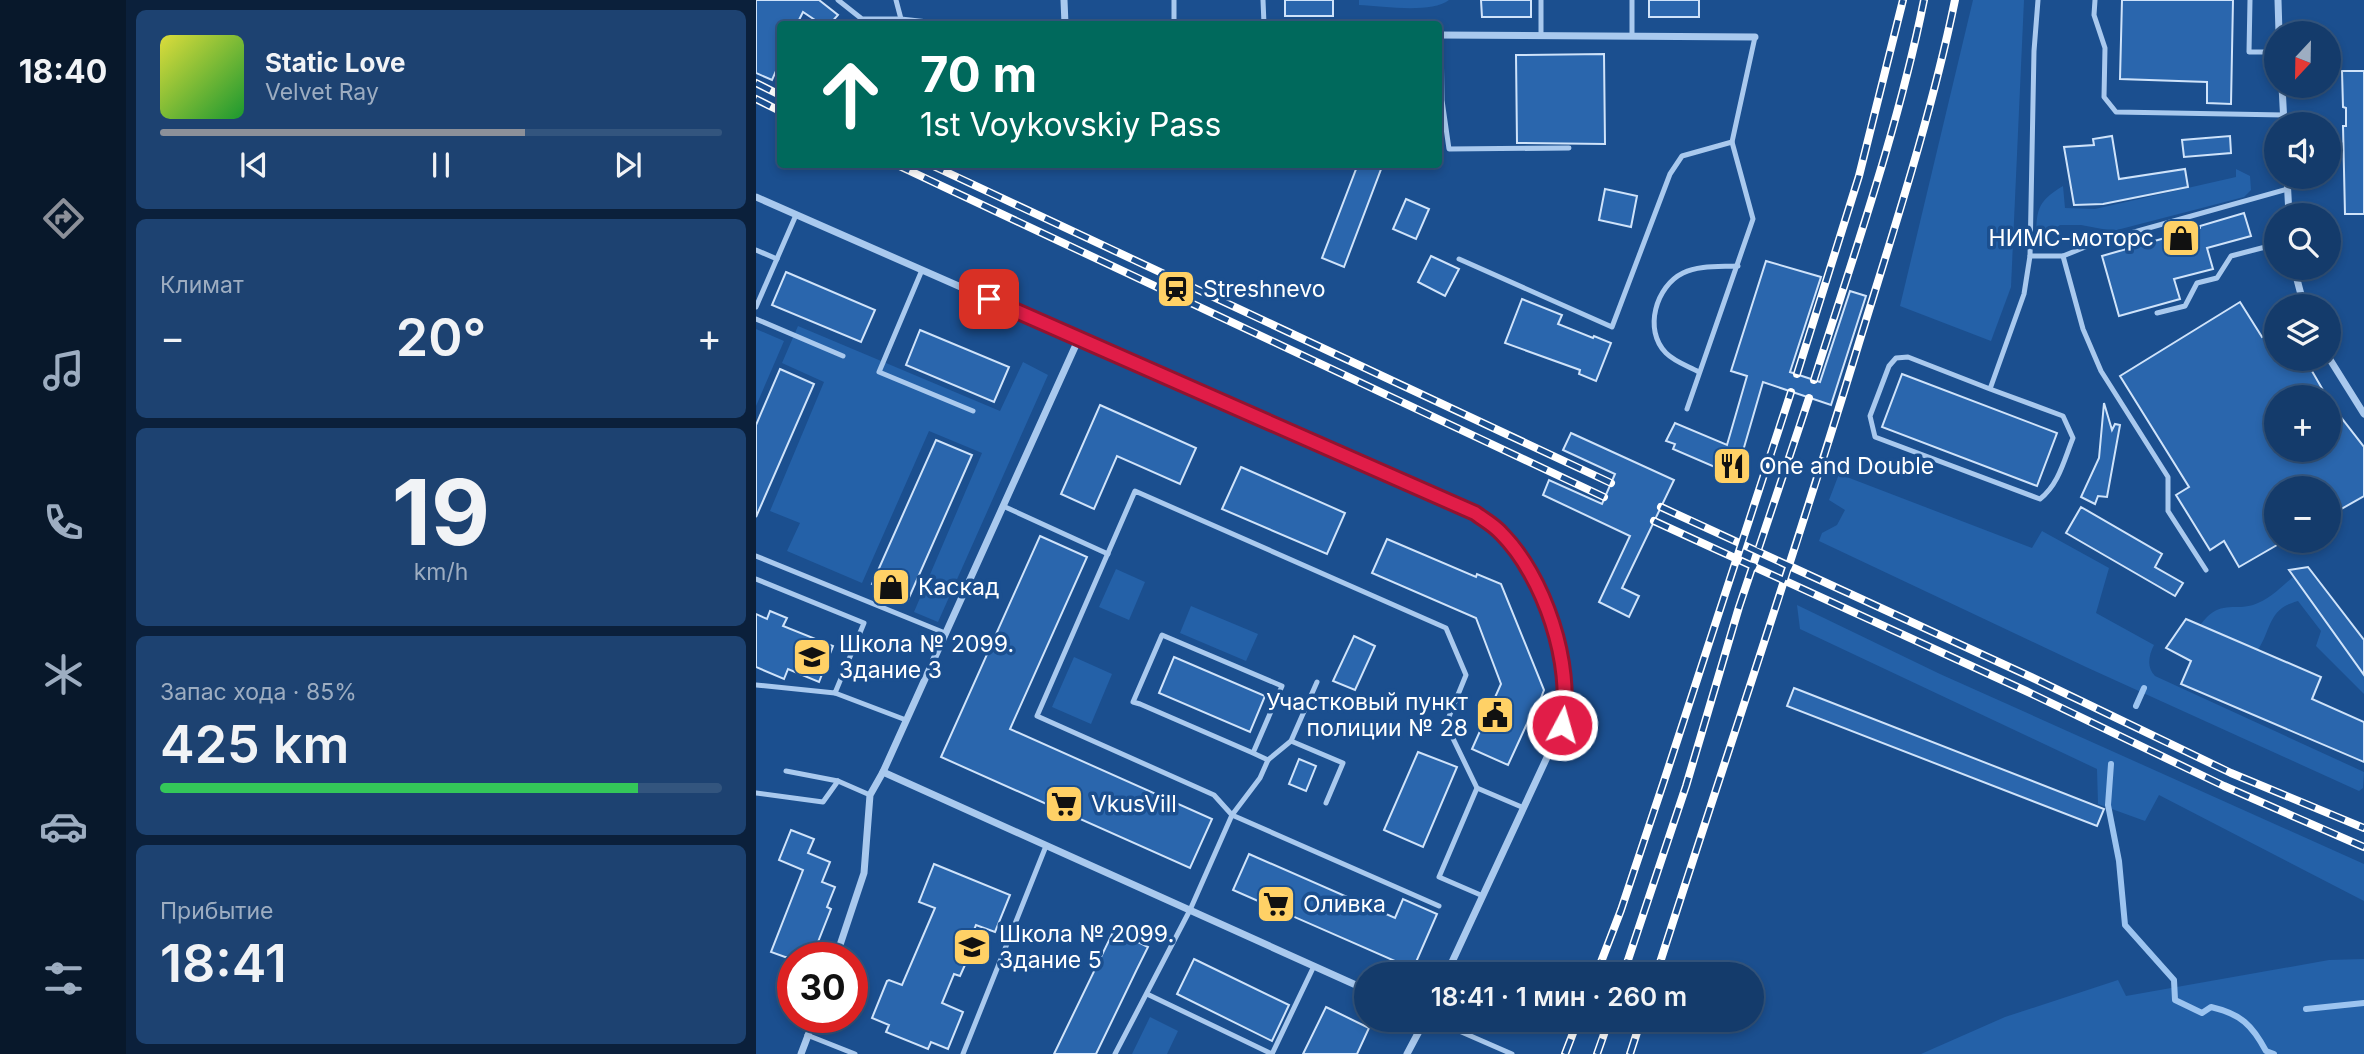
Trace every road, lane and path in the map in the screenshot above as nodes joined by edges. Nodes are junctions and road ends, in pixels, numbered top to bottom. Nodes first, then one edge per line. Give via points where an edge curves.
1 (838, 0) edge
2 (897, 0) edge
3 (1064, 0) edge
4 (1174, 0) edge
5 (1264, 0) edge
6 (1541, 0) edge
7 (1632, 0) edge
8 (2038, 0) edge
9 (2095, 0) edge
10 (2250, 0) edge
11 (2278, 0) edge
12 (901, 19) junction
13 (919, 21) edge
14 (1065, 21) edge
15 (1174, 21) edge
16 (1264, 21) edge
17 (2279, 21) edge
18 (1442, 35) edge
19 (1541, 35) junction
20 (1632, 35) junction
21 (1755, 37) joint
22 (2264, 52) edge
23 (1442, 106) edge
24 (2264, 115) edge
25 (1732, 142) junction
26 (1569, 148) dead end
27 (2288, 189) joint
28 (756, 197) edge
29 (2289, 203) edge
30 (796, 215) junction
31 (2264, 247) edge
32 (756, 250) edge
33 (2030, 256) junction
34 (2063, 256) junction
35 (777, 259) junction
36 (1459, 259) dead end
37 (1738, 266) junction
38 (922, 270) junction
39 (756, 307) edge
40 (2157, 313) dead end
41 (756, 319) edge
42 (1079, 338) junction
43 (843, 356) dead end
44 (2337, 371) edge
45 (1699, 372) junction
46 (1990, 389) junction
47 (1686, 410) dead end
48 (973, 411) dead end
49 (2364, 414) edge
50 (1003, 506) junction
51 (1108, 554) junction
52 (756, 556) edge
53 (2206, 570) dead end
54 (756, 579) edge
55 (945, 633) junction
56 (1317, 682) dead end
57 (756, 684) edge
58 (835, 693) junction
59 (906, 720) junction
60 (1291, 741) junction
61 (1253, 753) junction
62 (1268, 760) junction
63 (786, 771) dead end
64 (883, 772) junction
65 (838, 781) junction
66 (1477, 788) junction
67 (756, 793) edge
68 (870, 795) junction
69 (1326, 803) dead end
70 (1524, 808) junction
71 (1232, 815) junction
72 (1046, 846) junction
73 (1483, 896) junction
74 (1439, 906) dead end
75 (1190, 911) junction
76 (841, 942) edge
77 (1452, 962) edge
78 (1314, 966) junction
79 (1354, 984) edge
80 (1147, 993) junction
81 (1419, 1032) edge
82 (1462, 1032) edge
83 (807, 1035) joint
84 (801, 1054) edge
85 (855, 1054) edge
86 (963, 1054) edge
87 (1115, 1054) edge
88 (1272, 1054) edge
89 (1408, 1054) edge
90 (1512, 1054) edge

1 - 12 lane via 862,19
2 - 12 lane
3 - 14 street
4 - 15 lane
5 - 16 lane
6 - 19 lane
7 - 20 lane
8 - 33 lane
9 - 24 lane via 2094,15 2105,48 2104,97 2116,112
10 - 22 lane via 2249,52
11 - 17 street
12 - 13 lane
18 - 19 street
19 - 20 street
20 - 21 street
21 - 25 lane
23 - 26 lane via 1449,149
25 - 36 lane via 1682,156 1670,174 1612,327
25 - 37 lane via 1753,219
27 - 29 street
27 - 34 lane
28 - 30 street
30 - 35 lane
30 - 38 street
31 - 40 lane via 2231,256 2217,278 2197,283 2185,306
32 - 35 lane
33 - 34 lane
33 - 46 lane via 2024,294
34 - 53 lane via 2083,329 2101,371 2168,477 2168,511
35 - 39 lane
37 - 45 lane
37 - 45 lane via 1694,269 1672,280 1661,295 1654,317 1656,337 1666,353
38 - 42 street
38 - 48 lane via 879,372
41 - 43 lane
42 - 50 street
42 - 70 street via 1475,513 1501,532 1532,576 1548,612 1566,683 1562,725
44 - 49 street
45 - 47 lane
46 - 46 lane via 1909,357 1896,358 1870,416 1875,437 2040,499 2057,479 2073,438 2063,416
50 - 51 lane
50 - 55 street
51 - 66 lane via 1135,491 1446,628 1466,675 1446,724
51 - 71 lane via 1037,716 1214,795
52 - 55 lane
54 - 58 lane via 864,623
55 - 59 street
56 - 60 lane
57 - 58 lane
58 - 59 lane
59 - 64 street
60 - 62 lane
60 - 69 lane via 1343,763
61 - 61 lane via 1282,686 1162,635 1133,702
61 - 62 lane
62 - 71 lane
63 - 65 lane
64 - 68 street
64 - 72 street
65 - 67 lane via 824,802
65 - 68 lane
66 - 70 lane
66 - 73 lane via 1439,877
68 - 76 street via 864,873
70 - 73 street
71 - 74 lane
71 - 75 lane
72 - 75 street
72 - 86 lane
73 - 77 street
75 - 78 street
75 - 80 lane
78 - 79 street
78 - 88 lane
80 - 87 lane
80 - 88 lane
81 - 89 street
82 - 90 lane
83 - 84 street
83 - 85 lane

